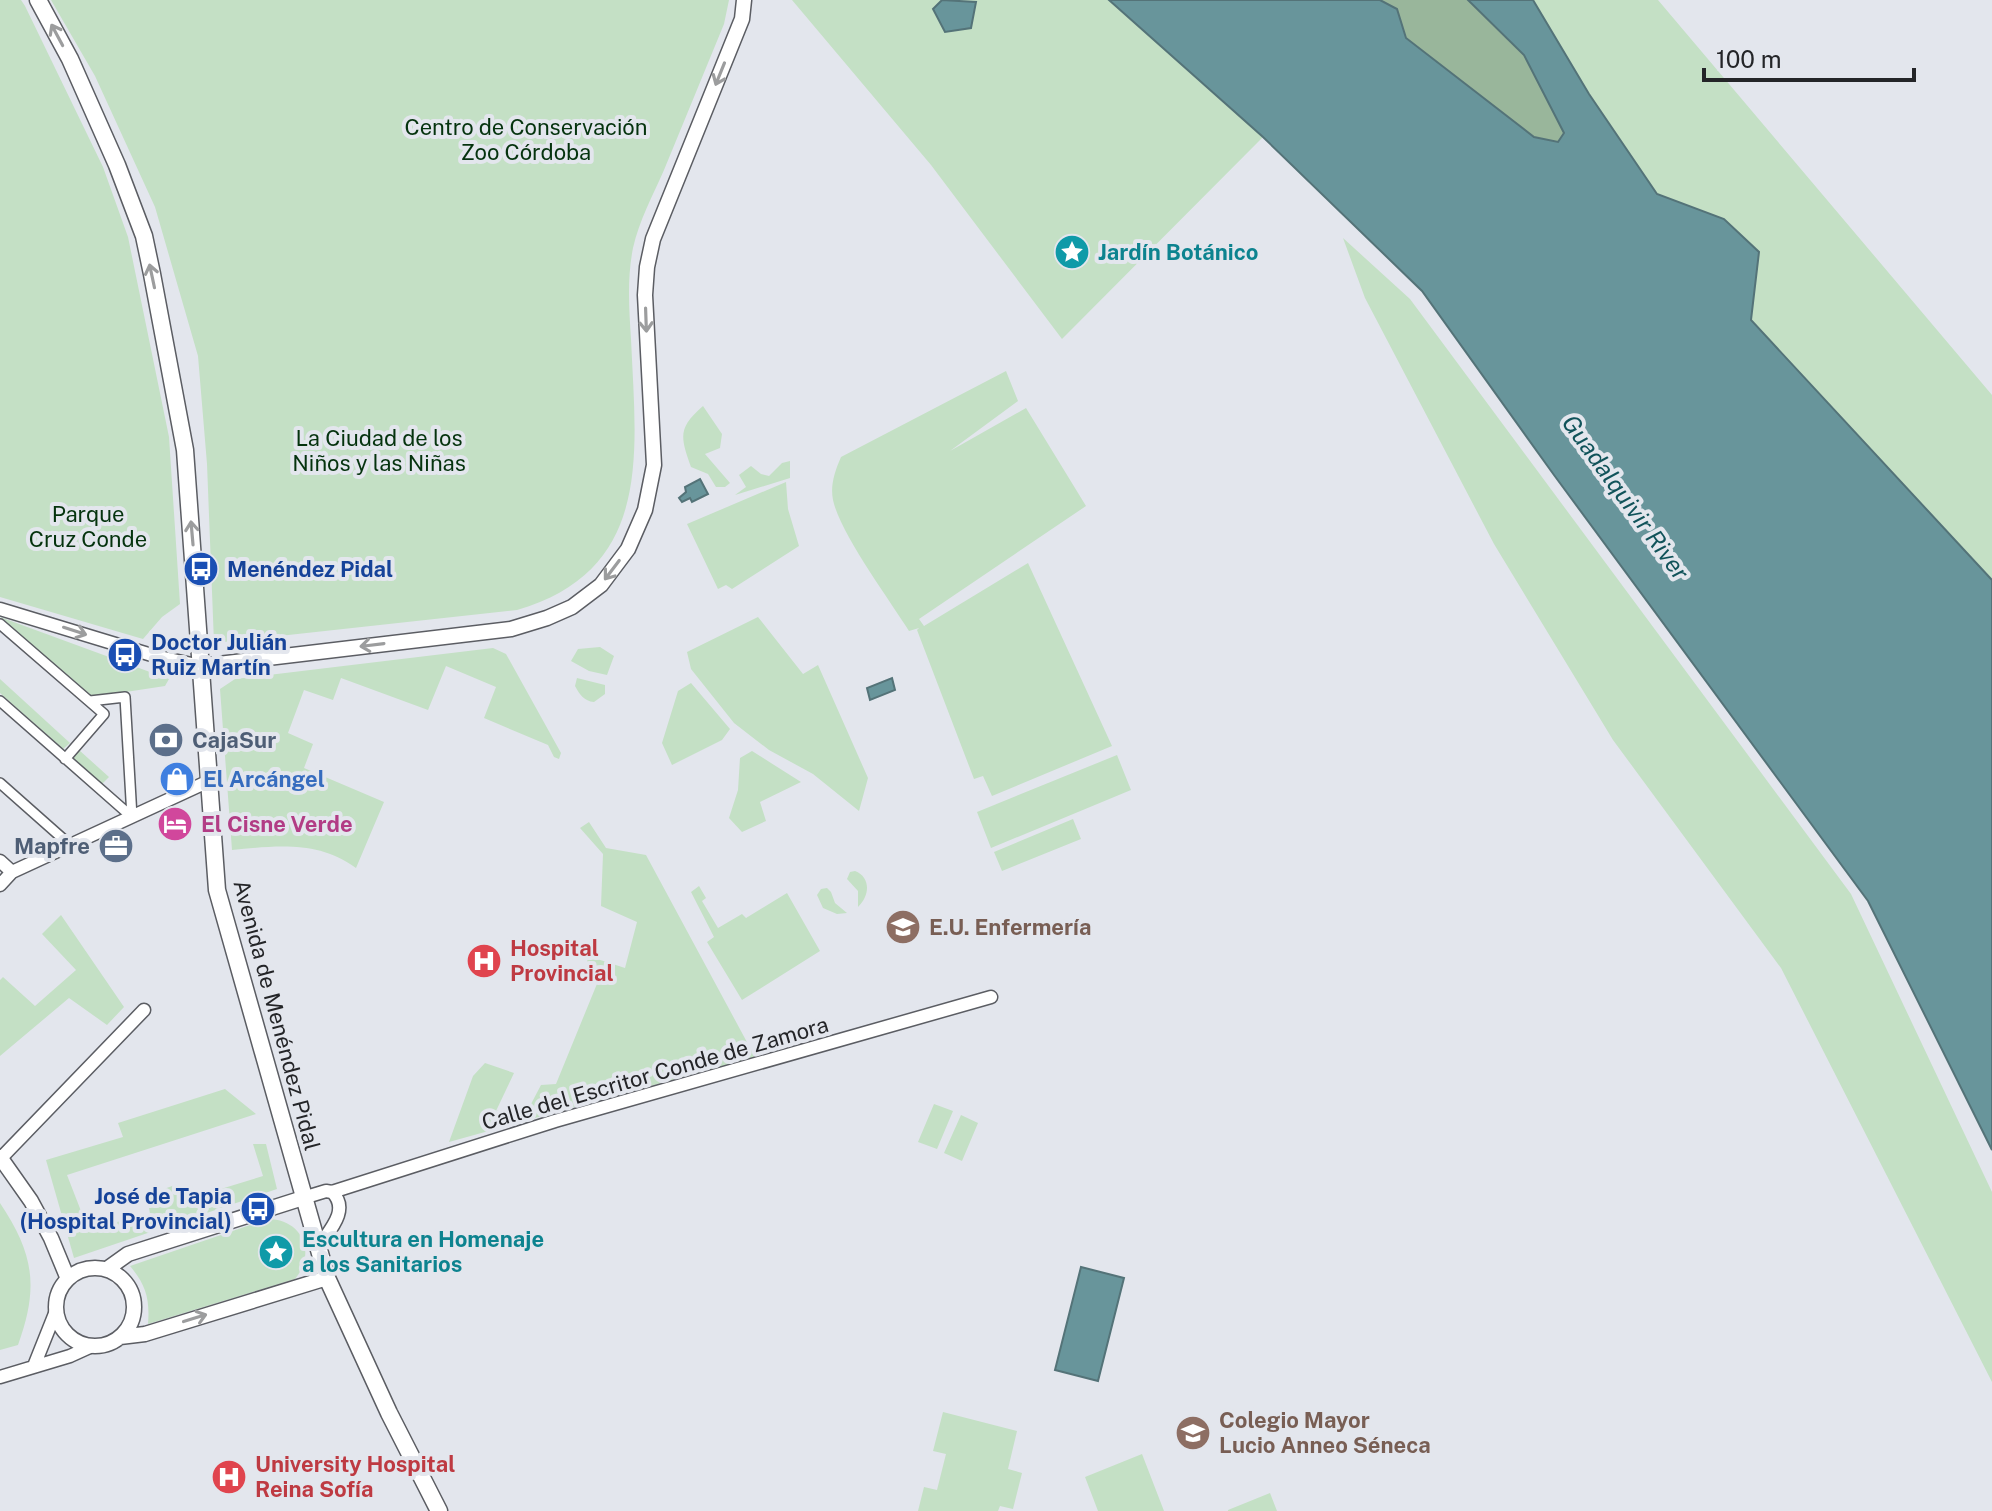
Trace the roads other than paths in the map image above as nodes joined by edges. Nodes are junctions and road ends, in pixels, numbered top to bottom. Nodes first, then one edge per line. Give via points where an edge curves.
1 (38, 0) edge
2 (744, 0) edge
3 (0, 609) edge
4 (0, 624) edge
5 (201, 666) junction
6 (0, 701) edge
7 (90, 701) junction
8 (65, 759) junction
9 (209, 781) junction
10 (0, 783) edge
11 (132, 817) junction
12 (70, 845) junction
13 (0, 861) edge
14 (12, 872) junction
15 (0, 885) edge
16 (991, 997) dead end
17 (144, 1010) dead end
18 (1, 1157) edge
19 (332, 1192) junction
20 (303, 1198) junction
21 (317, 1249) junction
22 (107, 1269) junction
23 (327, 1278) junction
24 (68, 1279) junction
25 (56, 1311) junction
26 (120, 1337) junction
27 (92, 1346) junction
28 (34, 1366) junction
29 (0, 1377) edge
30 (439, 1511) edge

5 -> 1 main road, Avenida de Menéndez Pidal via 185,450 144,236 70,59
2 -> 5 street via 742,19 653,239 645,295 654,465 634,536 601,585 572,607 511,629
3 -> 5 street
4 - 7 street
5 - 9 main road, Avenida de Menéndez Pidal
6 - 8 street
7 - 8 street via 104,714
7 - 11 street via 125,697
8 - 11 street
9 - 11 street
9 - 20 main road, Avenida de Menéndez Pidal via 217,890
10 - 12 street
11 - 12 street
12 - 14 street
13 - 14 street
14 - 15 street
16 - 19 street, Calle del Escritor Conde de Zamora via 555,1121
17 - 18 street
18 - 24 street via 44,1225
19 - 20 street, Calle del Escritor Conde de Zamora
19 - 21 street via 339,1215
20 - 21 main road, Avenida de Menéndez Pidal
20 - 22 street via 128,1254
21 - 23 main road, Avenida de Menéndez Pidal
22 - 24 street via 86,1268
22 - 26 street via 124,1280 134,1304 131,1322
26 -> 23 street
23 - 30 main road, Avenida de Menéndez Pidal
24 - 25 street via 58,1294
25 - 27 street via 67,1334
25 - 28 street
26 - 27 street
27 - 28 street
28 - 29 street

